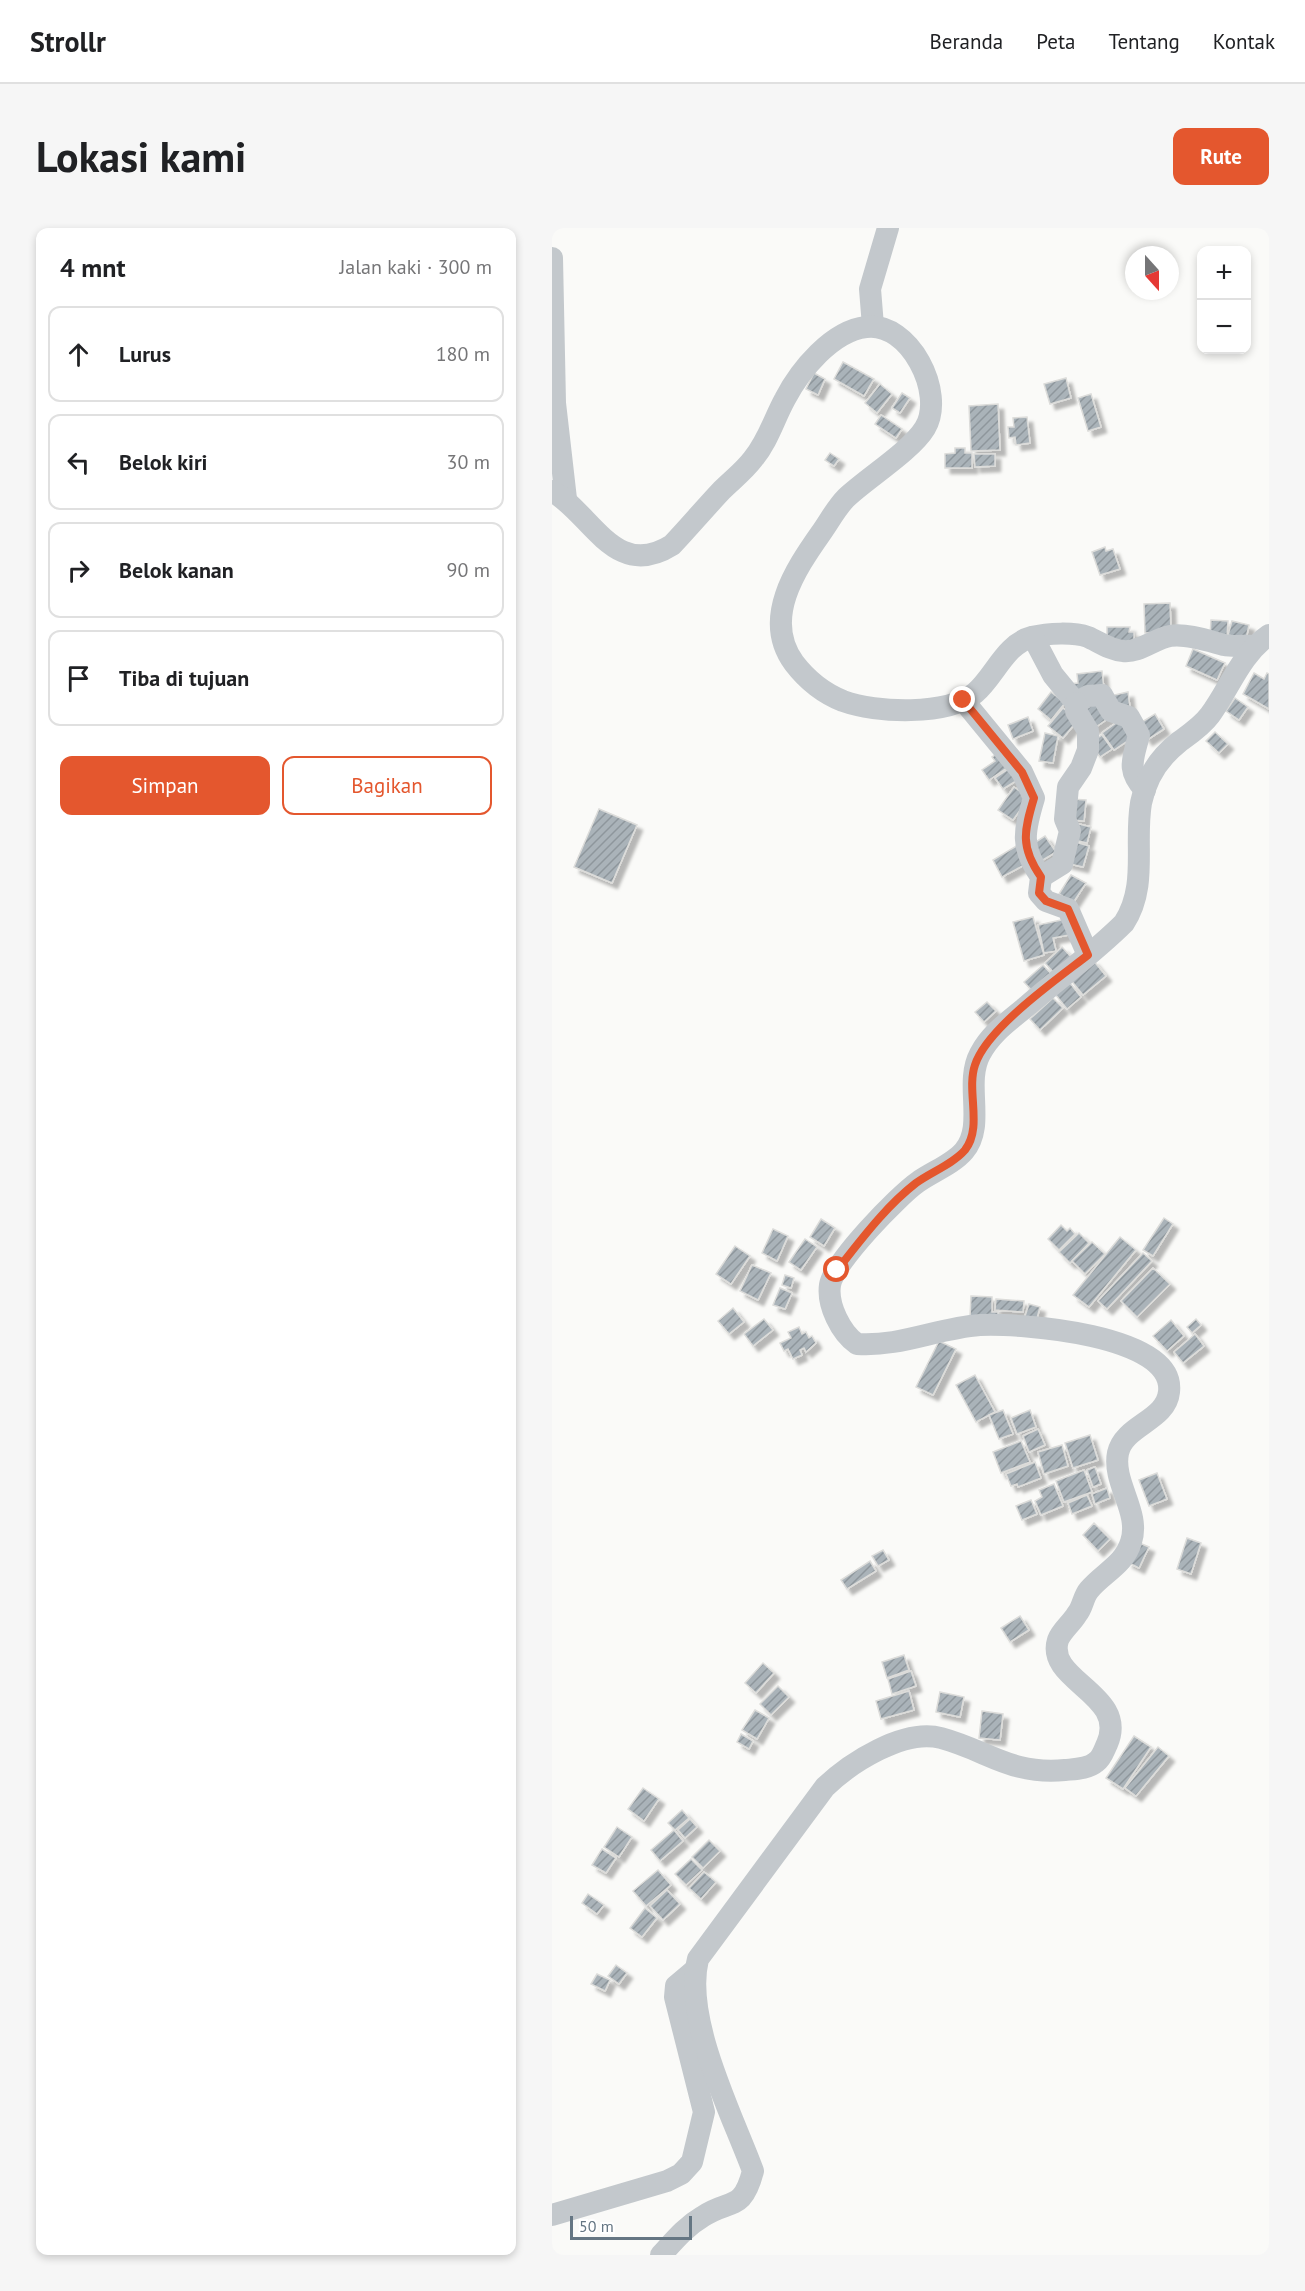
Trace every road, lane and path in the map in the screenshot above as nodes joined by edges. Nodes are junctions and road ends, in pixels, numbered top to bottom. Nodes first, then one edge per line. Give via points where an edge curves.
1 (888, 228) edge
2 (552, 258) edge
3 (873, 326) junction
4 (559, 495) edge
5 (1033, 637) junction
6 (1262, 640) edge
7 (963, 700) junction
8 (1076, 703) junction
9 (1145, 790) junction
10 (1041, 877) junction
11 (1088, 955) junction
12 (695, 1970) junction
13 (552, 2215) edge
14 (661, 2255) edge

1 - 3 street via 870,289
2 - 4 street
3 - 4 street via 843,335 817,357 784,400 773,428 750,464 663,551 645,555 620,551 602,539
3 - 7 street via 890,330 916,357 931,396 931,413 921,434 842,502 796,569 785,596 785,647 805,677 844,701 870,707 926,709
5 - 6 street via 1084,635 1123,651 1172,635 1208,638 1225,645
5 - 7 street via 1012,649 982,686
5 - 8 street via 1053,675
6 - 9 street via 1233,675 1209,718 1164,757 1149,777
7 - 10 street via 1022,772 1034,798 1024,831 1025,843
8 - 9 street via 1088,696 1102,695 1111,711 1129,717 1139,735 1132,762 1134,778
8 - 10 street via 1076,711 1088,731 1088,750 1068,787 1065,819 1070,831 1062,864
9 - 11 street via 1136,901 1124,923
10 - 11 street via 1039,893 1046,901 1068,909
11 - 12 street via 991,1036 973,1073 973,1130 969,1144 961,1154 903,1194 869,1229 830,1285 831,1302 843,1332 857,1344 877,1345 976,1326 1028,1327 1125,1344 1150,1356 1165,1372 1170,1388 1166,1403 1127,1436 1118,1454 1119,1474 1134,1530 1131,1545 1121,1562 1088,1591 1079,1613 1062,1632 1057,1645 1061,1663 1106,1710 1112,1722 1111,1735 1094,1764 1037,1772 939,1737 908,1739 881,1748 838,1774 825,1787 705,1947
12 - 13 street via 676,1986 675,1997 704,2112 692,2162 667,2181
12 - 14 street via 696,2004 705,2041 753,2171 748,2191 738,2202 703,2216 680,2233

